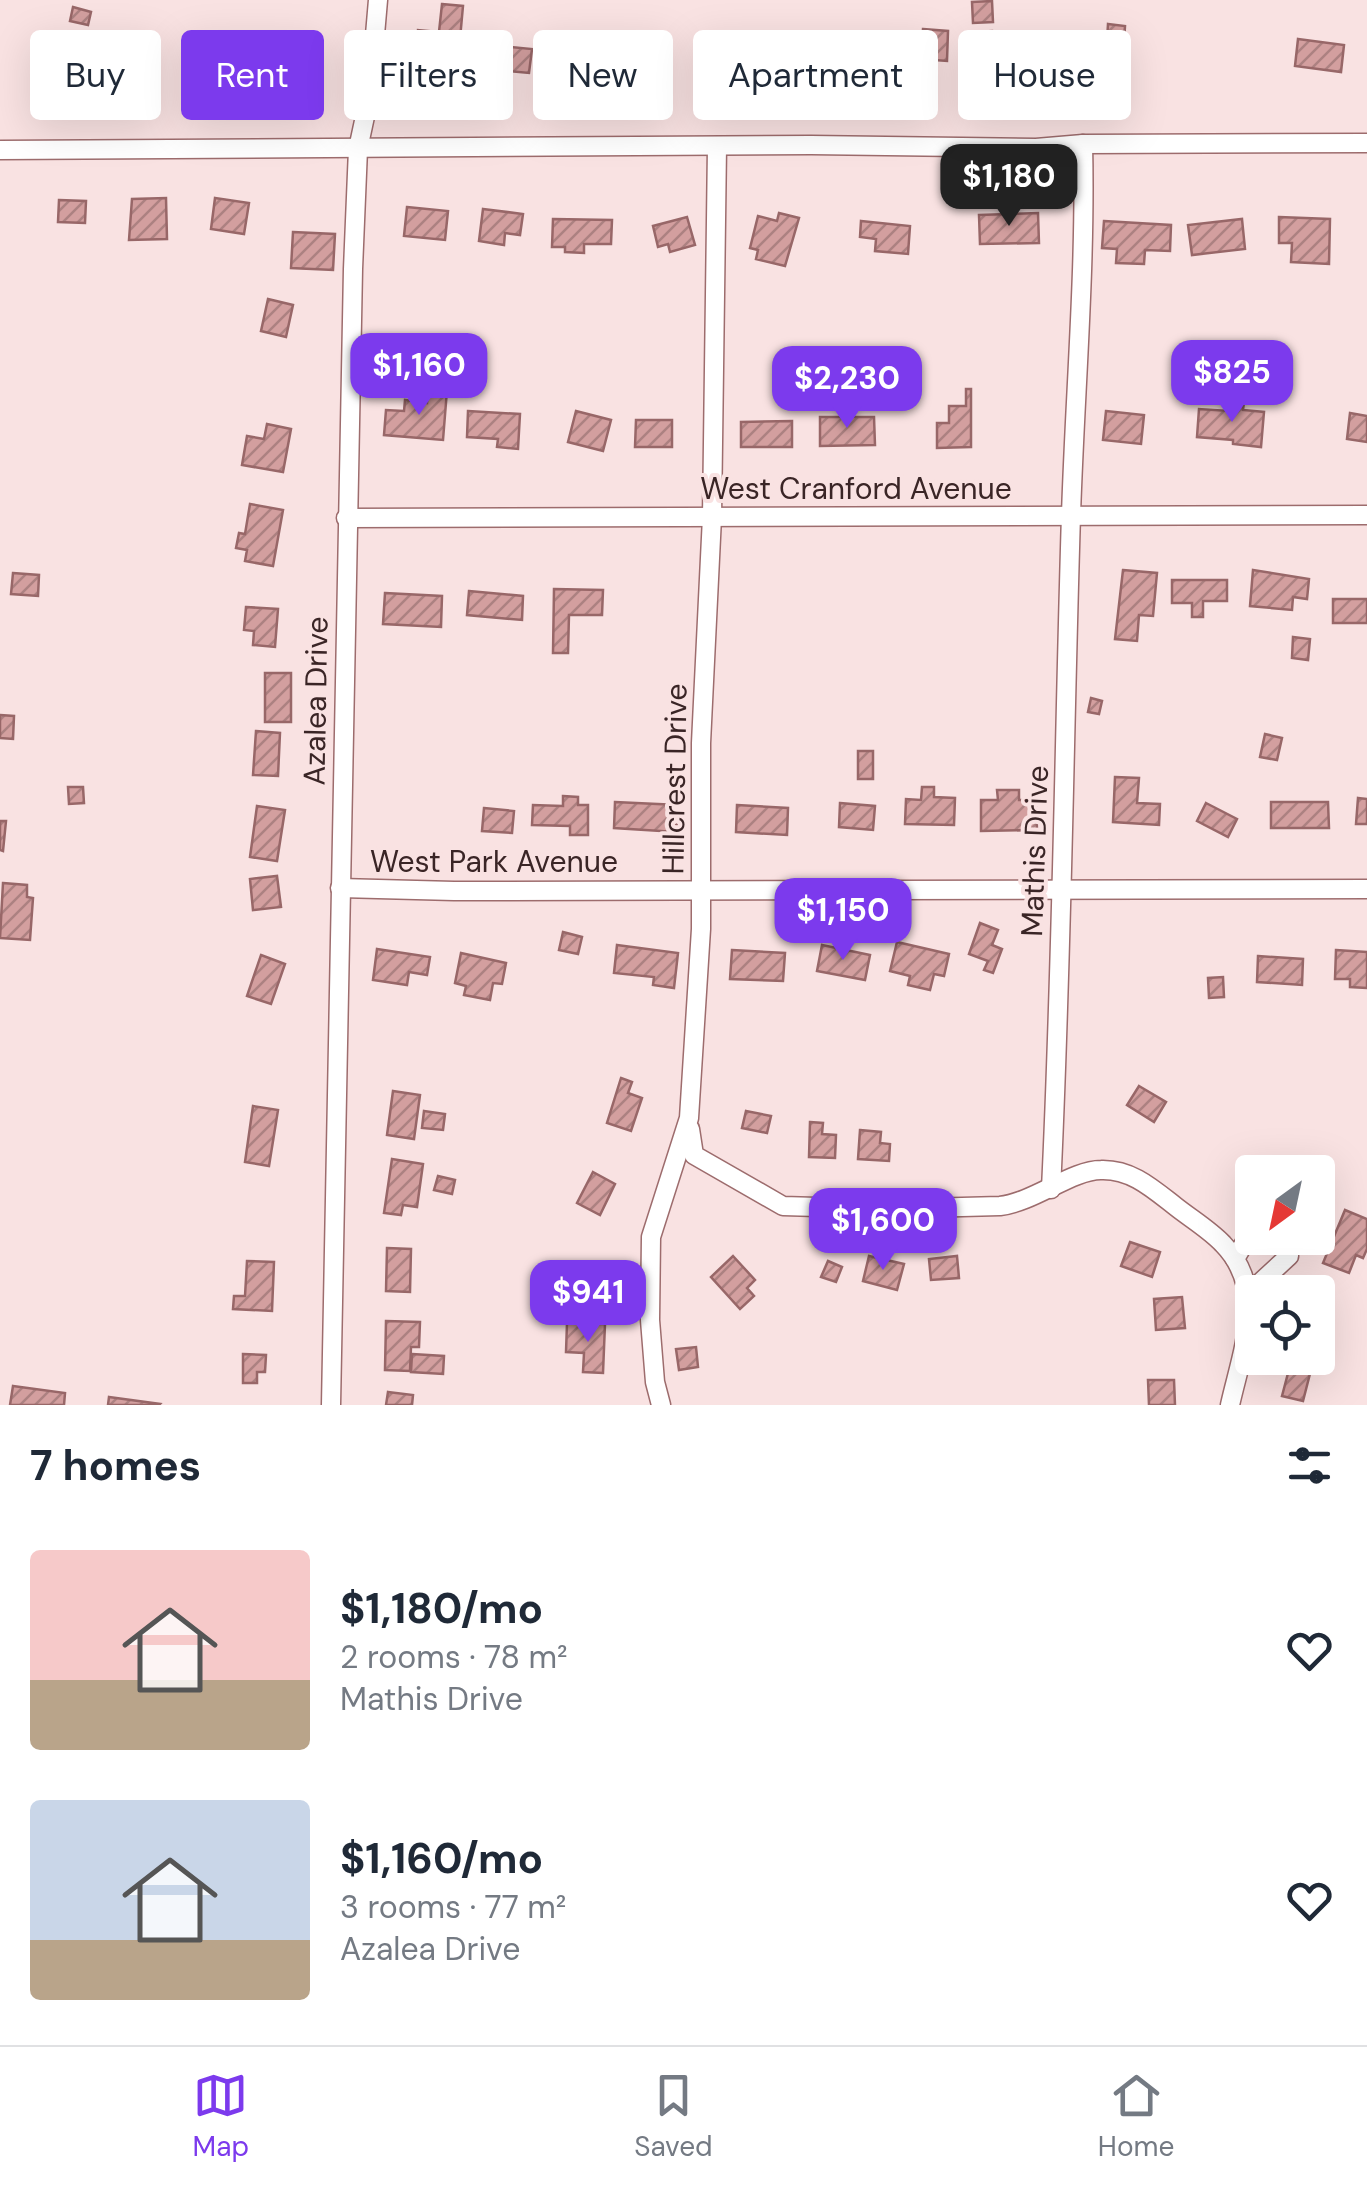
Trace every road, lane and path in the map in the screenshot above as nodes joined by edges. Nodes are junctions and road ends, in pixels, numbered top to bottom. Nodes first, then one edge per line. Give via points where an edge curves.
1 (378, 0) edge
2 (1083, 144) junction
3 (1367, 144) edge
4 (717, 146) junction
5 (358, 149) junction
6 (0, 150) edge
7 (1367, 515) edge
8 (1071, 516) junction
9 (712, 517) junction
10 (346, 518) junction
11 (340, 888) junction
12 (701, 889) junction
13 (1367, 889) edge
14 (1059, 891) junction
15 (689, 1118) junction
16 (1050, 1190) junction
17 (1238, 1255) edge
18 (1289, 1255) edge
19 (1236, 1259) junction
20 (1242, 1275) edge
21 (1268, 1275) edge
22 (1237, 1375) edge
23 (331, 1405) edge
24 (661, 1405) edge
25 (1230, 1405) edge

1 - 5 street, Azalea Drive
2 - 3 street
2 - 4 street
2 - 8 street, Mathis Drive
4 - 5 street
4 - 9 street, Hillcrest Drive
5 - 6 street
5 - 10 street, Azalea Drive
7 - 8 street, West Cranford Avenue
8 - 9 street, West Cranford Avenue
8 - 14 street, Mathis Drive
9 - 10 street, West Cranford Avenue
9 - 12 street, Hillcrest Drive
10 - 11 street, Azalea Drive
11 - 12 street, West Park Avenue
11 - 23 street, Azalea Drive
12 - 14 street, West Park Avenue
12 - 15 street, Hillcrest Drive
13 - 14 street, West Park Avenue
14 - 16 street, Mathis Drive
15 - 16 street via 694,1156 783,1206 1000,1206
15 - 24 street, Hillcrest Drive via 651,1237 650,1320
16 - 19 street via 1096,1170 1128,1172
17 - 19 street
18 - 21 street
19 - 20 street
22 - 25 street

